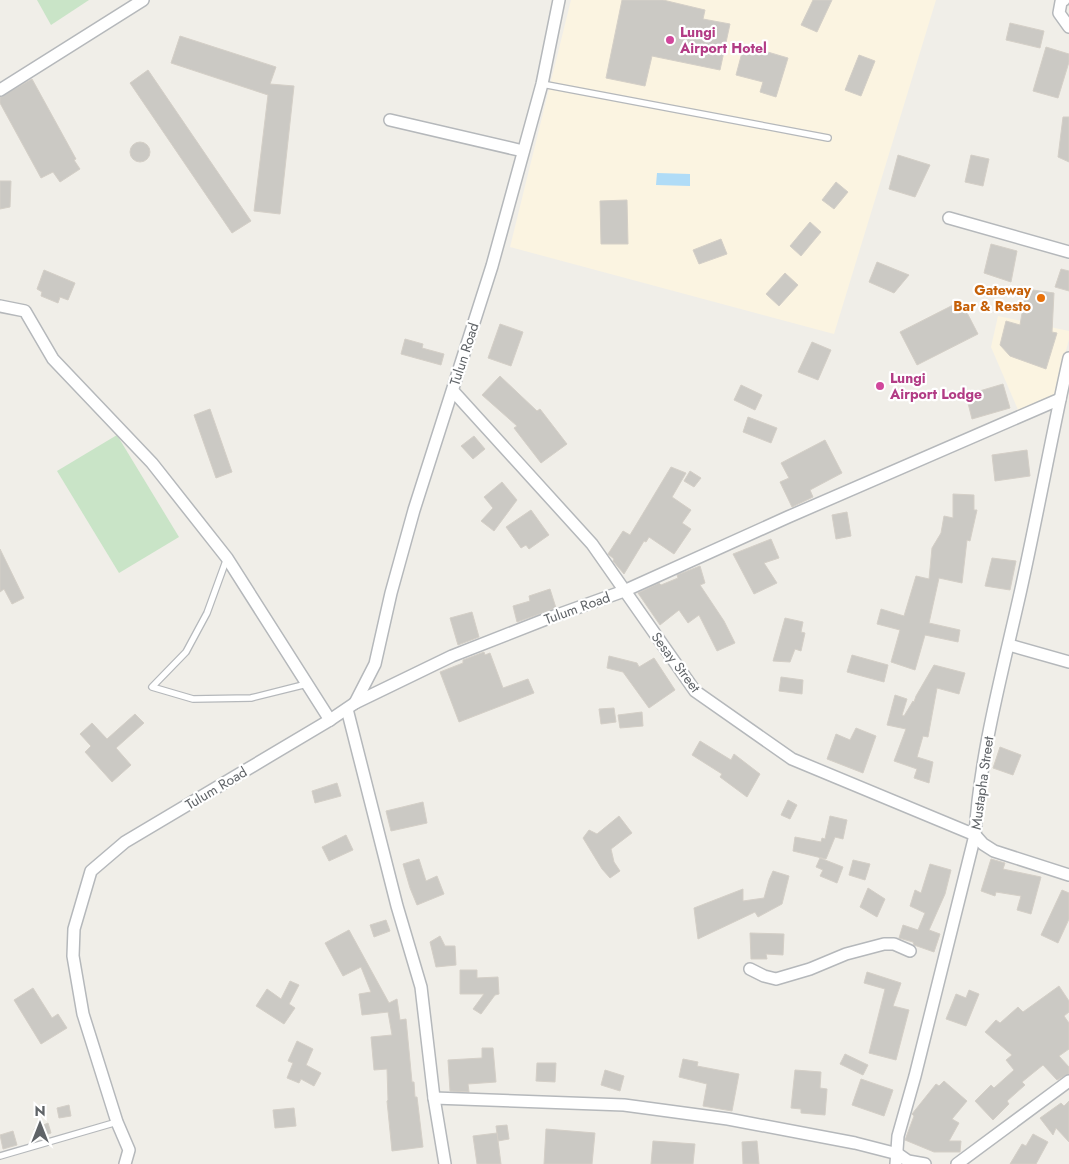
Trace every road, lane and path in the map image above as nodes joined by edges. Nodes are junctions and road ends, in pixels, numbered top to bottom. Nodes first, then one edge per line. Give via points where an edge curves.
1 (144, 0) edge
2 (559, 0) edge
3 (1064, 0) edge
4 (1069, 27) edge
5 (542, 84) junction
6 (0, 90) edge
7 (390, 120) dead end
8 (828, 138) dead end
9 (524, 151) junction
10 (949, 218) dead end
11 (1069, 252) edge
12 (0, 306) edge
13 (1069, 358) edge
14 (453, 391) junction
15 (1060, 399) junction
16 (227, 558) junction
17 (624, 591) junction
18 (1009, 645) junction
19 (1069, 662) edge
20 (307, 684) junction
21 (351, 706) junction
22 (330, 720) junction
23 (975, 835) junction
24 (1069, 875) edge
25 (910, 951) dead end
26 (750, 969) dead end
27 (1069, 1080) edge
28 (434, 1098) junction
29 (117, 1122) junction
30 (0, 1156) edge
31 (897, 1159) edge
32 (125, 1164) edge
33 (445, 1164) edge
34 (925, 1164) edge
35 (957, 1164) edge

1 - 6 street
2 - 5 street, Tulun Road
3 - 4 street via 1059,13
5 - 8 lane
5 - 9 street, Tulun Road
7 - 9 street
9 - 14 street, Tulun Road
10 - 11 street
12 - 16 street via 25,311 53,359 152,463
13 - 15 street, Mustapha Street
14 - 17 street, Sesay Street via 592,544
14 - 21 street, Tulun Road via 414,510 375,664
15 - 17 street, Tulum Road
15 - 18 street, Mustapha Street
16 - 20 street
16 - 20 lane via 207,613 186,652 152,686 193,699 252,698
17 - 21 street, Tulum Road via 452,656
17 - 23 street, Sesay Street via 695,691 792,759
18 - 19 street
18 - 23 street, Mustapha Street via 983,762
20 - 22 street
21 - 22 street, Tulum Road
21 - 28 street via 397,906 421,987
22 - 29 street, Tulum Road via 125,842 91,871 74,928 73,956 84,1014
23 - 24 street, Sesay Street via 994,852
23 - 31 street, Mustapha Street via 898,1136
25 - 26 street via 894,944 884,944 776,979
27 - 35 street
28 - 31 street via 624,1105 728,1119 856,1143
28 - 33 street
29 - 30 lane
29 - 32 street, Tulum Road via 129,1150
31 - 34 street

